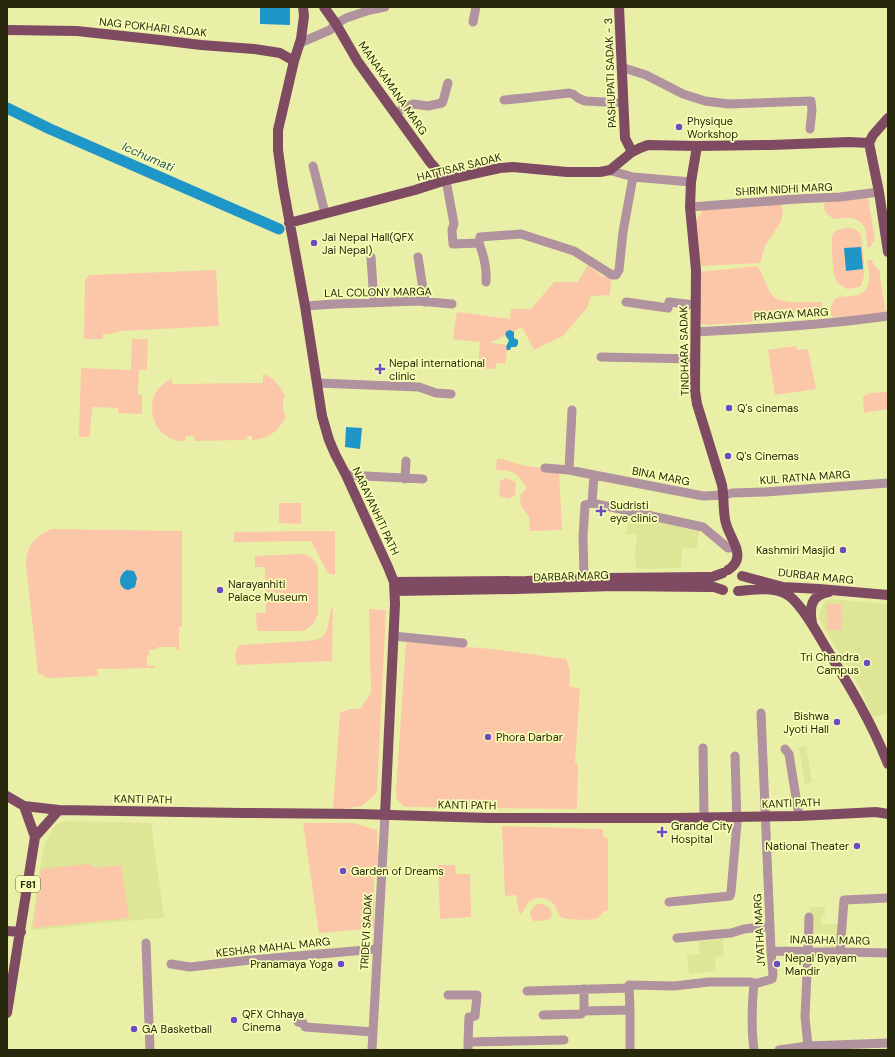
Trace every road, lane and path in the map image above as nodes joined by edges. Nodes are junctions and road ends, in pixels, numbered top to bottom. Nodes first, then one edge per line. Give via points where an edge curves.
1 (304, 7) edge
2 (324, 7) edge
3 (385, 7) edge
4 (476, 7) edge
5 (619, 7) edge
6 (473, 22) dead end
7 (336, 24) junction
8 (7, 30) edge
9 (300, 43) junction
10 (294, 62) junction
11 (621, 67) junction
12 (448, 84) dead end
13 (504, 100) dead end
14 (623, 103) junction
15 (395, 114) junction
16 (888, 118) edge
17 (888, 124) edge
18 (810, 129) dead end
19 (869, 143) junction
20 (697, 146) junction
21 (632, 152) junction
22 (313, 166) dead end
23 (610, 170) junction
24 (633, 176) junction
25 (446, 180) junction
26 (691, 182) junction
27 (879, 192) junction
28 (690, 207) junction
29 (325, 213) junction
30 (289, 223) junction
31 (479, 243) junction
32 (888, 252) edge
33 (371, 257) dead end
34 (418, 257) dead end
35 (486, 282) dead end
36 (425, 302) junction
37 (626, 302) dead end
38 (374, 303) junction
39 (452, 304) dead end
40 (695, 305) junction
41 (305, 306) junction
42 (888, 316) edge
43 (695, 332) junction
44 (601, 357) dead end
45 (695, 359) junction
46 (317, 383) junction
47 (451, 394) dead end
48 (572, 410) dead end
49 (406, 461) dead end
50 (546, 468) dead end
51 (569, 470) junction
52 (346, 475) junction
53 (594, 475) junction
54 (405, 478) junction
55 (423, 479) dead end
56 (888, 483) edge
57 (724, 495) junction
58 (592, 503) junction
59 (737, 549) junction
60 (386, 561) junction
61 (726, 572) junction
62 (742, 576) junction
63 (584, 578) junction
64 (414, 586) junction
65 (394, 587) junction
66 (724, 590) junction
67 (837, 590) junction
68 (738, 591) junction
69 (888, 595) edge
70 (394, 617) junction
71 (812, 625) junction
72 (393, 636) junction
73 (463, 643) dead end
74 (761, 713) dead end
75 (703, 748) dead end
76 (785, 749) dead end
77 (735, 756) dead end
78 (888, 764) edge
79 (7, 796) edge
80 (24, 806) junction
81 (888, 808) edge
82 (58, 810) junction
83 (876, 812) junction
84 (888, 814) edge
85 (385, 815) junction
86 (765, 816) junction
87 (799, 816) junction
88 (704, 817) junction
89 (737, 817) junction
90 (35, 837) junction
91 (888, 898) edge
92 (669, 902) dead end
93 (808, 917) dead end
94 (770, 926) junction
95 (7, 931) edge
96 (21, 932) junction
97 (677, 938) dead end
98 (146, 943) dead end
99 (378, 949) junction
100 (771, 951) junction
101 (808, 952) junction
102 (840, 952) junction
103 (888, 953) edge
104 (171, 964) dead end
105 (754, 983) junction
106 (629, 988) junction
107 (584, 989) junction
108 (527, 991) dead end
109 (448, 995) dead end
110 (630, 1010) junction
111 (584, 1011) junction
112 (7, 1013) edge
113 (543, 1015) dead end
114 (298, 1022) dead end
115 (373, 1032) junction
116 (564, 1040) dead end
117 (888, 1043) edge
118 (468, 1046) edge
119 (808, 1046) junction
120 (150, 1050) edge
121 (372, 1050) edge
122 (630, 1050) edge
123 (754, 1050) edge
124 (779, 1050) edge

1 - 9 main road, NARAYANHITI PATH
2 - 7 main road, MANAKAMANA MARG
3 - 7 street via 351,16
4 - 6 street
5 - 11 main road, PASHUPATI SADAK - 3
7 - 9 street via 330,30
7 - 15 main road, MANAKAMANA MARG via 358,62
8 - 10 main road, NAG POKHARI SADAK via 77,31 254,49 280,53
9 - 10 main road, NARAYANHITI PATH
10 - 30 main road, NARAYANHITI PATH via 278,130 278,150
11 - 14 main road, PASHUPATI SADAK - 3
11 - 18 street via 646,75 683,94 704,101 729,104 811,101
12 - 15 street via 442,103 428,106 413,104
13 - 14 street via 569,93 585,101
14 - 21 main road, PASHUPATI SADAK - 3 via 625,138
15 - 25 main road, MANAKAMANA MARG
16 - 19 main road
17 - 19 main road
19 - 20 main road
19 - 27 main road
20 - 21 main road via 648,145
20 - 26 main road, TINDHARA SADAK
21 - 23 main road
22 - 29 street
23 - 24 street
23 - 25 main road, HATTISAR SADAK via 567,172 509,167
24 - 26 street
24 - 31 street via 619,270 616,274 608,273 574,251 521,234 480,237
25 - 29 main road, HATTISAR SADAK
25 - 31 street via 454,224 453,244
26 - 28 main road, TINDHARA SADAK
27 - 28 street, SHRIM NIDHI MARG
27 - 32 main road
28 - 40 main road, TINDHARA SADAK via 696,270
29 - 30 main road, HATTISAR SADAK
30 - 41 main road, NARAYANHITI PATH
31 - 35 street via 484,257
33 - 38 street
34 - 36 street
36 - 38 street, LAL COLONY MARGA
36 - 39 street, LAL COLONY MARGA
37 - 40 street via 668,308 669,302
38 - 41 street, LAL COLONY MARGA
40 - 43 main road, TINDHARA SADAK
41 - 46 main road, NARAYANHITI PATH
42 - 43 street, PRAGYA MARG via 802,326
43 - 45 main road, TINDHARA SADAK
44 - 45 street
45 - 57 main road, TINDHARA SADAK via 697,404
46 - 47 street via 419,387 436,393
46 - 52 main road, NARAYANHITI PATH via 329,440
48 - 51 street
49 - 54 street
50 - 51 street, BINA MARG
51 - 53 street, BINA MARG
52 - 54 street
52 - 60 main road, NARAYANHITI PATH
53 - 57 street, BINA MARG via 703,496
53 - 58 street
54 - 55 street
56 - 57 street, KUL RATNA MARG
57 - 59 main road, TINDHARA SADAK via 725,523
58 - 59 street via 703,527 728,548
58 - 63 street via 585,505
59 - 61 main road via 735,565
60 - 64 main road
60 - 65 main road, NARAYANHITI PATH
61 - 62 main road via 737,571
61 - 63 main road, DARBAR MARG via 712,577
61 - 66 main road via 721,576 720,584
62 - 67 main road, DURBAR MARG via 783,587
62 - 68 main road via 742,586
63 - 64 main road, DARBAR MARG
64 - 65 main road
64 - 66 main road, DARBAR MARG via 516,590 614,586 714,587
64 - 70 main road via 402,597
65 - 70 main road, NARAYANHITI PATH
66 - 68 main road via 729,593
67 - 69 main road, DURBAR MARG
67 - 71 main road via 820,594 813,600 810,612
68 - 71 main road via 772,590 786,594 793,598
70 - 72 main road, NARAYANHITI PATH
71 - 78 main road via 857,699
72 - 73 street
72 - 85 main road, NARAYANHITI PATH
74 - 86 street, JYATHA MARG
75 - 88 street
76 - 87 street via 789,754
77 - 89 street
79 - 80 main road
80 - 82 main road, KANTI PATH
80 - 90 main road, F81
81 - 83 main road, KANTI PATH
82 - 85 main road, KANTI PATH
82 - 90 main road
83 - 84 main road, KANTI PATH
83 - 87 main road, KANTI PATH
85 - 88 main road, KANTI PATH via 488,818
85 - 99 street, TRIDEVI SADAK
86 - 87 main road, KANTI PATH
86 - 89 main road, KANTI PATH
86 - 94 street, JYATHA MARG
88 - 89 main road, KANTI PATH
89 - 92 street via 730,896
90 - 96 main road, F81
91 - 102 street via 844,900
93 - 101 street
94 - 97 street via 732,933
94 - 100 street, JYATHA MARG
95 - 96 main road
96 - 112 main road, F81
98 - 120 street
99 - 104 street, KESHAR MAHAL MARG via 190,967
99 - 115 street, TRIDEVI SADAK
100 - 101 street, INABAHA MARG
100 - 105 street, JYATHA MARG via 774,974 772,980
101 - 102 street, INABAHA MARG
101 - 119 street via 805,1017
102 - 103 street, INABAHA MARG
105 - 106 street via 629,985
105 - 123 street, JYATHA MARG
106 - 107 street
106 - 110 street
107 - 108 street
107 - 111 street
109 - 118 street via 477,995 475,1016 469,1017
110 - 111 street
110 - 122 street
111 - 113 street via 581,1014
114 - 115 street via 303,1023 305,1027
115 - 121 street, TRIDEVI SADAK
116 - 118 street via 520,1040
117 - 119 street
119 - 124 street

